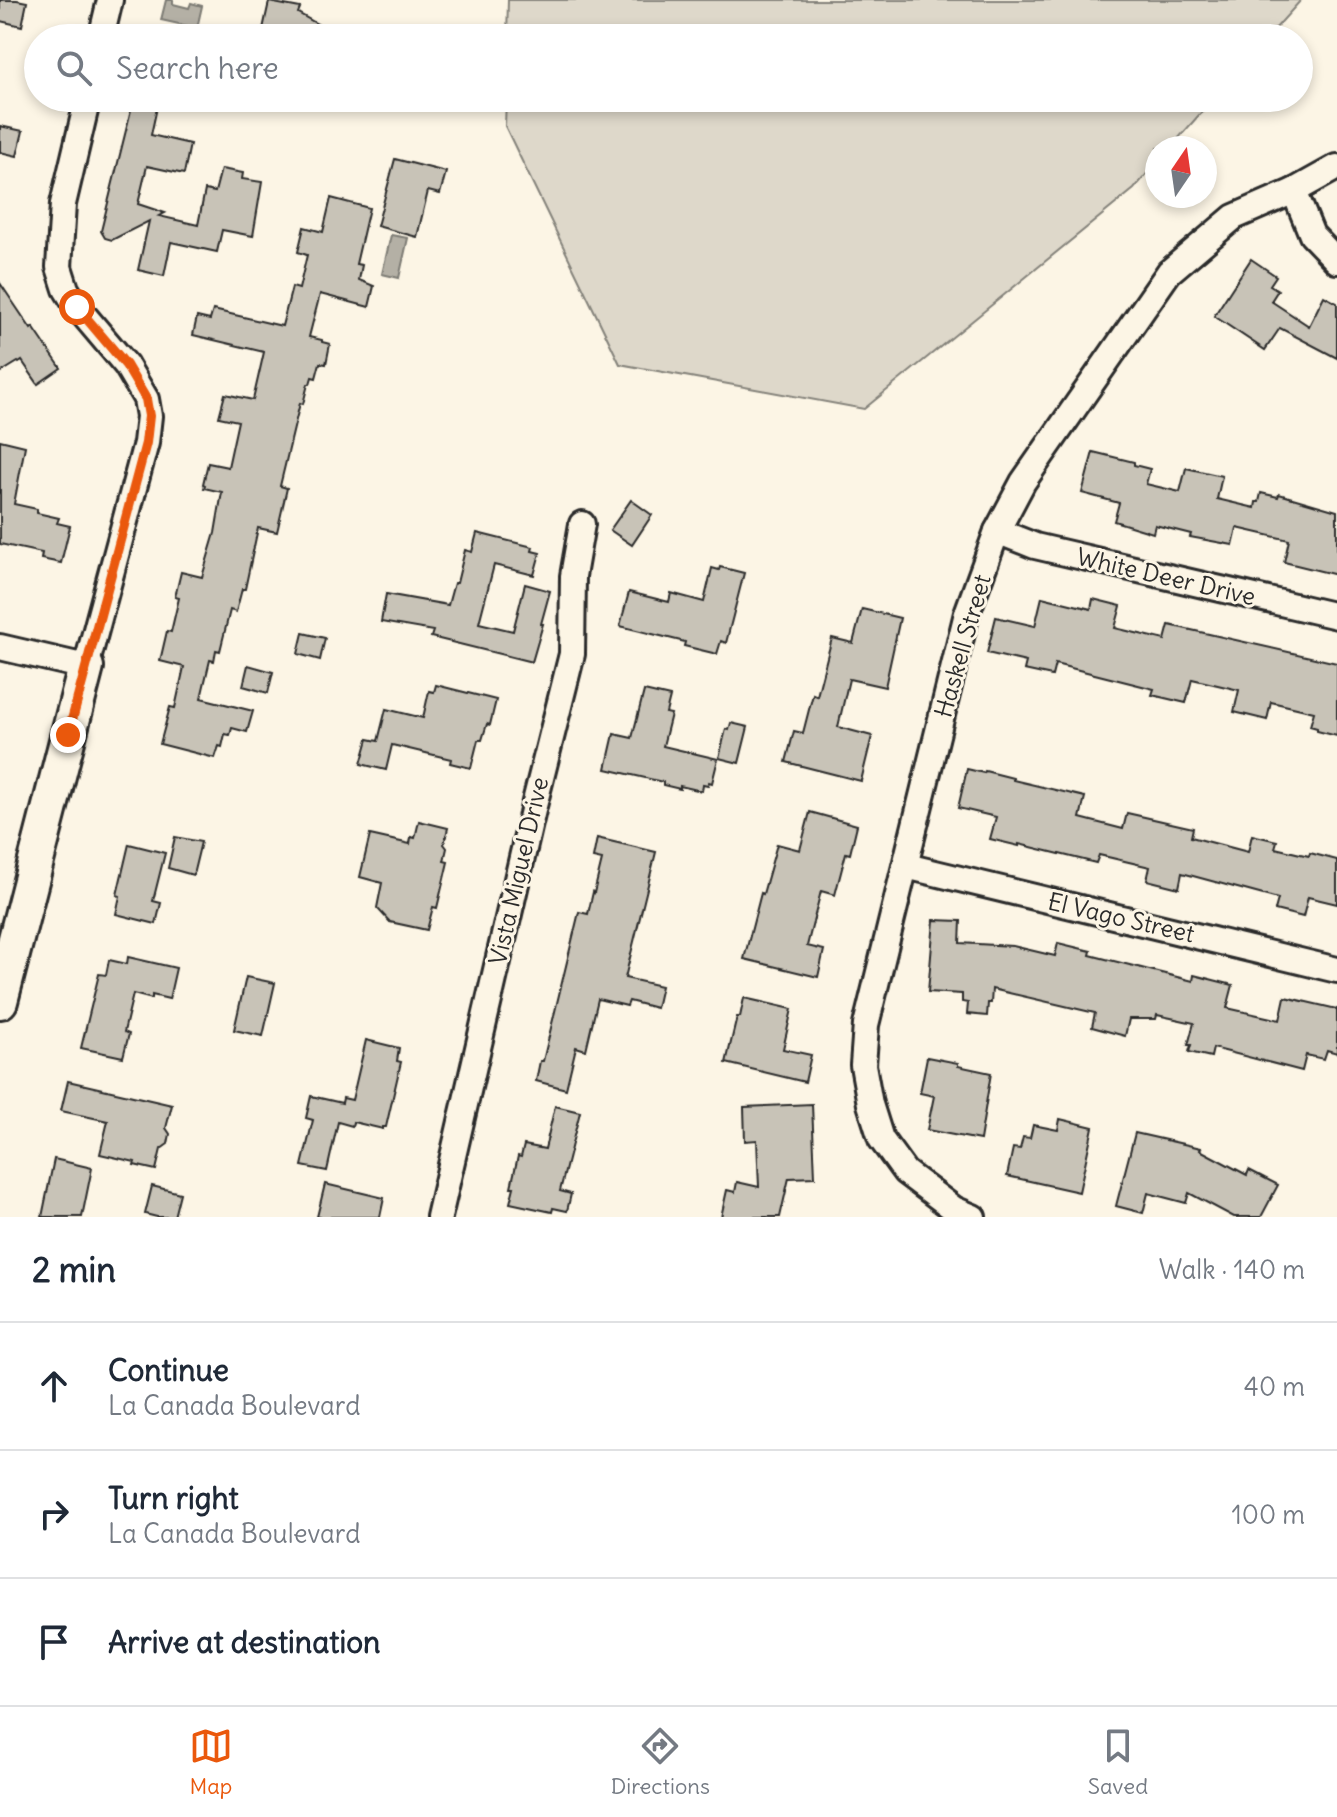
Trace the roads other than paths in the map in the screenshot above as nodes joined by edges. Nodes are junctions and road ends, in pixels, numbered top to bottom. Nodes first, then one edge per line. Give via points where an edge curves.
1 (110, 0) edge
2 (104, 24) edge
3 (85, 112) edge
4 (1337, 167) edge
5 (1294, 191) junction
6 (1337, 261) edge
7 (582, 524) dead end
8 (997, 531) junction
9 (1337, 616) edge
10 (0, 647) edge
11 (86, 667) junction
12 (906, 866) junction
13 (1337, 970) edge
14 (0, 1001) edge
15 (439, 1217) edge
16 (973, 1217) edge

1 - 2 street
3 - 11 street via 63,204 59,267 77,307 126,365 146,399 149,416
4 - 5 street, Haskell Street
5 - 6 street via 1312,235
5 - 8 street, Haskell Street via 1234,217 1169,272 1023,482
7 - 15 street, Vista Miguel Drive via 573,576 572,654
8 - 9 street, White Deer Drive via 1035,546
8 - 12 street, Haskell Street via 967,613
10 - 11 street
11 - 14 street
12 - 13 street, El Vago Street
12 - 16 street, Haskell Street via 866,1025 863,1065 870,1104 881,1139 905,1172

